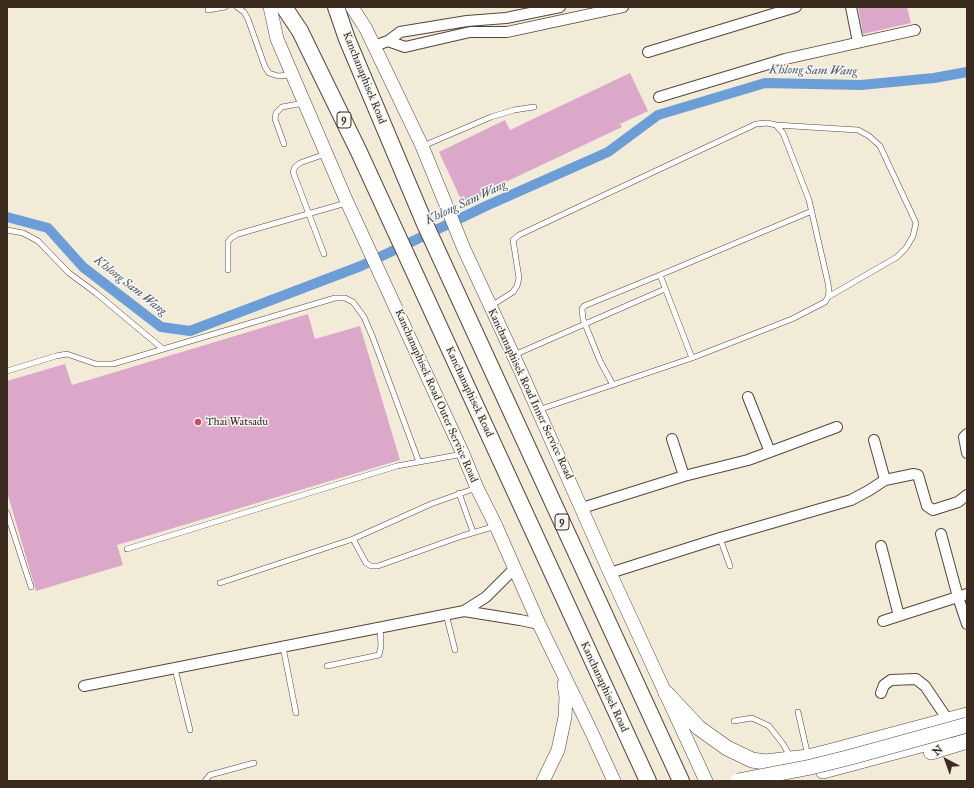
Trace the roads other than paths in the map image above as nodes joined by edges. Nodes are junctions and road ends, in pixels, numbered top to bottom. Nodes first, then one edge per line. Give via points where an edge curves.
1 (225, 7) edge
2 (237, 7) edge
3 (270, 7) edge
4 (284, 7) edge
5 (336, 7) edge
6 (352, 7) edge
7 (560, 7) edge
8 (623, 7) edge
9 (796, 7) edge
10 (851, 7) edge
11 (208, 10) dead end
12 (522, 15) junction
13 (432, 27) junction
14 (525, 28) junction
15 (915, 30) dead end
16 (434, 40) junction
17 (388, 41) junction
18 (858, 42) junction
19 (374, 46) junction
20 (648, 52) dead end
21 (292, 75) junction
22 (659, 97) dead end
23 (304, 103) junction
24 (534, 108) dead end
25 (776, 125) junction
26 (284, 144) dead end
27 (422, 146) junction
28 (326, 154) junction
29 (347, 202) junction
30 (812, 211) junction
31 (308, 213) junction
32 (7, 230) edge
33 (324, 254) dead end
34 (228, 270) dead end
35 (660, 275) junction
36 (665, 289) junction
37 (828, 297) junction
38 (490, 306) junction
39 (585, 323) junction
40 (163, 349) junction
41 (513, 355) junction
42 (692, 358) junction
43 (7, 371) edge
44 (613, 385) junction
45 (748, 397) dead end
46 (538, 410) junction
47 (837, 427) dead end
48 (967, 434) edge
49 (672, 439) dead end
50 (874, 440) dead end
51 (770, 452) junction
52 (967, 453) edge
53 (463, 454) junction
54 (419, 462) junction
55 (684, 476) junction
56 (885, 480) junction
57 (478, 488) junction
58 (459, 494) junction
59 (967, 495) edge
60 (582, 508) junction
61 (7, 513) edge
62 (496, 526) junction
63 (473, 532) junction
64 (941, 534) dead end
65 (720, 538) junction
66 (353, 539) junction
67 (881, 546) dead end
68 (127, 548) dead end
69 (730, 566) dead end
70 (514, 569) junction
71 (610, 572) junction
72 (220, 583) dead end
73 (31, 587) dead end
74 (963, 595) edge
75 (464, 611) junction
76 (446, 614) junction
77 (899, 616) junction
78 (883, 621) dead end
79 (539, 624) junction
80 (967, 624) edge
81 (380, 627) junction
82 (283, 647) junction
83 (455, 650) dead end
84 (327, 666) dead end
85 (175, 668) junction
86 (562, 672) junction
87 (84, 686) dead end
88 (666, 693) junction
89 (881, 693) dead end
90 (296, 712) dead end
91 (798, 712) dead end
92 (967, 714) edge
93 (948, 720) junction
94 (734, 721) dead end
95 (967, 725) edge
96 (190, 730) dead end
97 (967, 732) edge
98 (967, 741) edge
99 (808, 757) junction
100 (791, 759) junction
101 (765, 762) junction
102 (254, 763) dead end
103 (204, 781) edge
104 (543, 781) edge
105 (614, 781) edge
106 (648, 781) edge
107 (681, 781) edge
108 (706, 781) edge
109 (738, 781) edge
110 (755, 781) edge
111 (776, 781) edge
112 (824, 781) edge

1 - 11 lane
2 - 21 lane via 244,12 248,20 269,73 278,76
3 - 21 main road, Kanchanaphisek Road Outer Service Road via 277,39
4 - 106 highway, Kanchanaphisek Road / 9 via 300,31 359,152
5 - 107 highway, Kanchanaphisek Road / 9 via 425,224
6 - 19 main road, Kanchanaphisek Road Inner Service Road
7 - 12 street
8 - 14 street
9 - 20 street
10 - 18 street
12 - 13 street
12 - 14 street
13 - 16 street
13 - 17 street via 400,32
14 - 16 street via 508,32 470,32
15 - 18 street
16 - 17 street via 405,47
17 - 19 street
18 - 22 street via 785,59
19 - 27 main road, Kanchanaphisek Road Inner Service Road
21 - 23 main road, Kanchanaphisek Road Outer Service Road
23 - 26 lane via 282,107 276,114 275,119
23 - 28 main road, Kanchanaphisek Road Outer Service Road
24 - 27 lane via 514,110 491,117
25 - 30 lane via 783,133
25 - 37 lane via 858,130 869,136 880,146 916,223 913,236 897,257
25 - 38 lane via 756,124 518,235 513,240 519,278 517,286 513,292
27 - 38 main road, Kanchanaphisek Road Inner Service Road via 446,208
28 - 29 main road, Kanchanaphisek Road Outer Service Road
28 - 31 lane via 300,163 293,172
29 - 31 lane
29 - 53 main road, Kanchanaphisek Road Outer Service Road
30 - 35 lane
30 - 37 lane via 828,283
31 - 33 lane
31 - 34 lane via 231,238 228,242
32 - 40 lane via 38,241 69,273 96,292
35 - 36 lane
35 - 39 lane via 584,306 582,314
36 - 39 lane
36 - 42 lane
37 - 42 lane via 825,302 792,319
38 - 41 main road, Kanchanaphisek Road Inner Service Road
39 - 41 lane
39 - 44 lane
40 - 43 lane via 113,364 96,364 67,354
40 - 54 lane via 335,298 345,298 354,302 364,317
41 - 46 main road, Kanchanaphisek Road Inner Service Road
42 - 44 lane
44 - 46 lane
45 - 51 street
46 - 60 main road, Kanchanaphisek Road Inner Service Road
47 - 51 street
48 - 52 street via 964,437
49 - 55 street
50 - 56 street
51 - 55 street
53 - 54 lane
53 - 57 main road, Kanchanaphisek Road Outer Service Road
54 - 68 lane via 397,466
55 - 60 street
56 - 59 street via 918,475 926,506 933,510 958,502
56 - 65 street via 851,500
57 - 58 lane
57 - 62 main road, Kanchanaphisek Road Outer Service Road
58 - 63 lane
58 - 66 lane
60 - 71 main road, Kanchanaphisek Road Inner Service Road
61 - 73 lane
62 - 63 lane
62 - 70 main road, Kanchanaphisek Road Outer Service Road
63 - 66 lane via 378,566 366,563
64 - 74 street
65 - 69 lane
65 - 71 street
66 - 72 lane
67 - 77 street
70 - 75 street via 486,597
70 - 79 main road, Kanchanaphisek Road Outer Service Road
71 - 88 main road, Kanchanaphisek Road Inner Service Road
74 - 77 street
74 - 80 street
75 - 76 street
75 - 79 street
76 - 81 street
76 - 83 lane
77 - 78 street
79 - 86 main road, Kanchanaphisek Road Outer Service Road
81 - 82 street
81 - 84 lane via 381,646 378,655
82 - 85 street
82 - 90 lane
85 - 87 street
85 - 96 lane
86 - 104 main road via 566,697 565,717 558,750
86 - 105 main road, Kanchanaphisek Road Outer Service Road
88 - 101 main road via 699,728 727,748 752,760
88 - 108 main road, Kanchanaphisek Road Inner Service Road
89 - 93 street via 884,685 891,680 916,679 925,686
91 - 99 lane
92 - 93 main road
93 - 99 main road
94 - 100 lane via 752,718 769,726
95 - 109 main road, bridge via 844,759
97 - 111 main road via 852,765
98 - 112 main road
99 - 100 main road
100 - 101 main road
101 - 110 main road via 754,774
102 - 103 lane via 210,775

